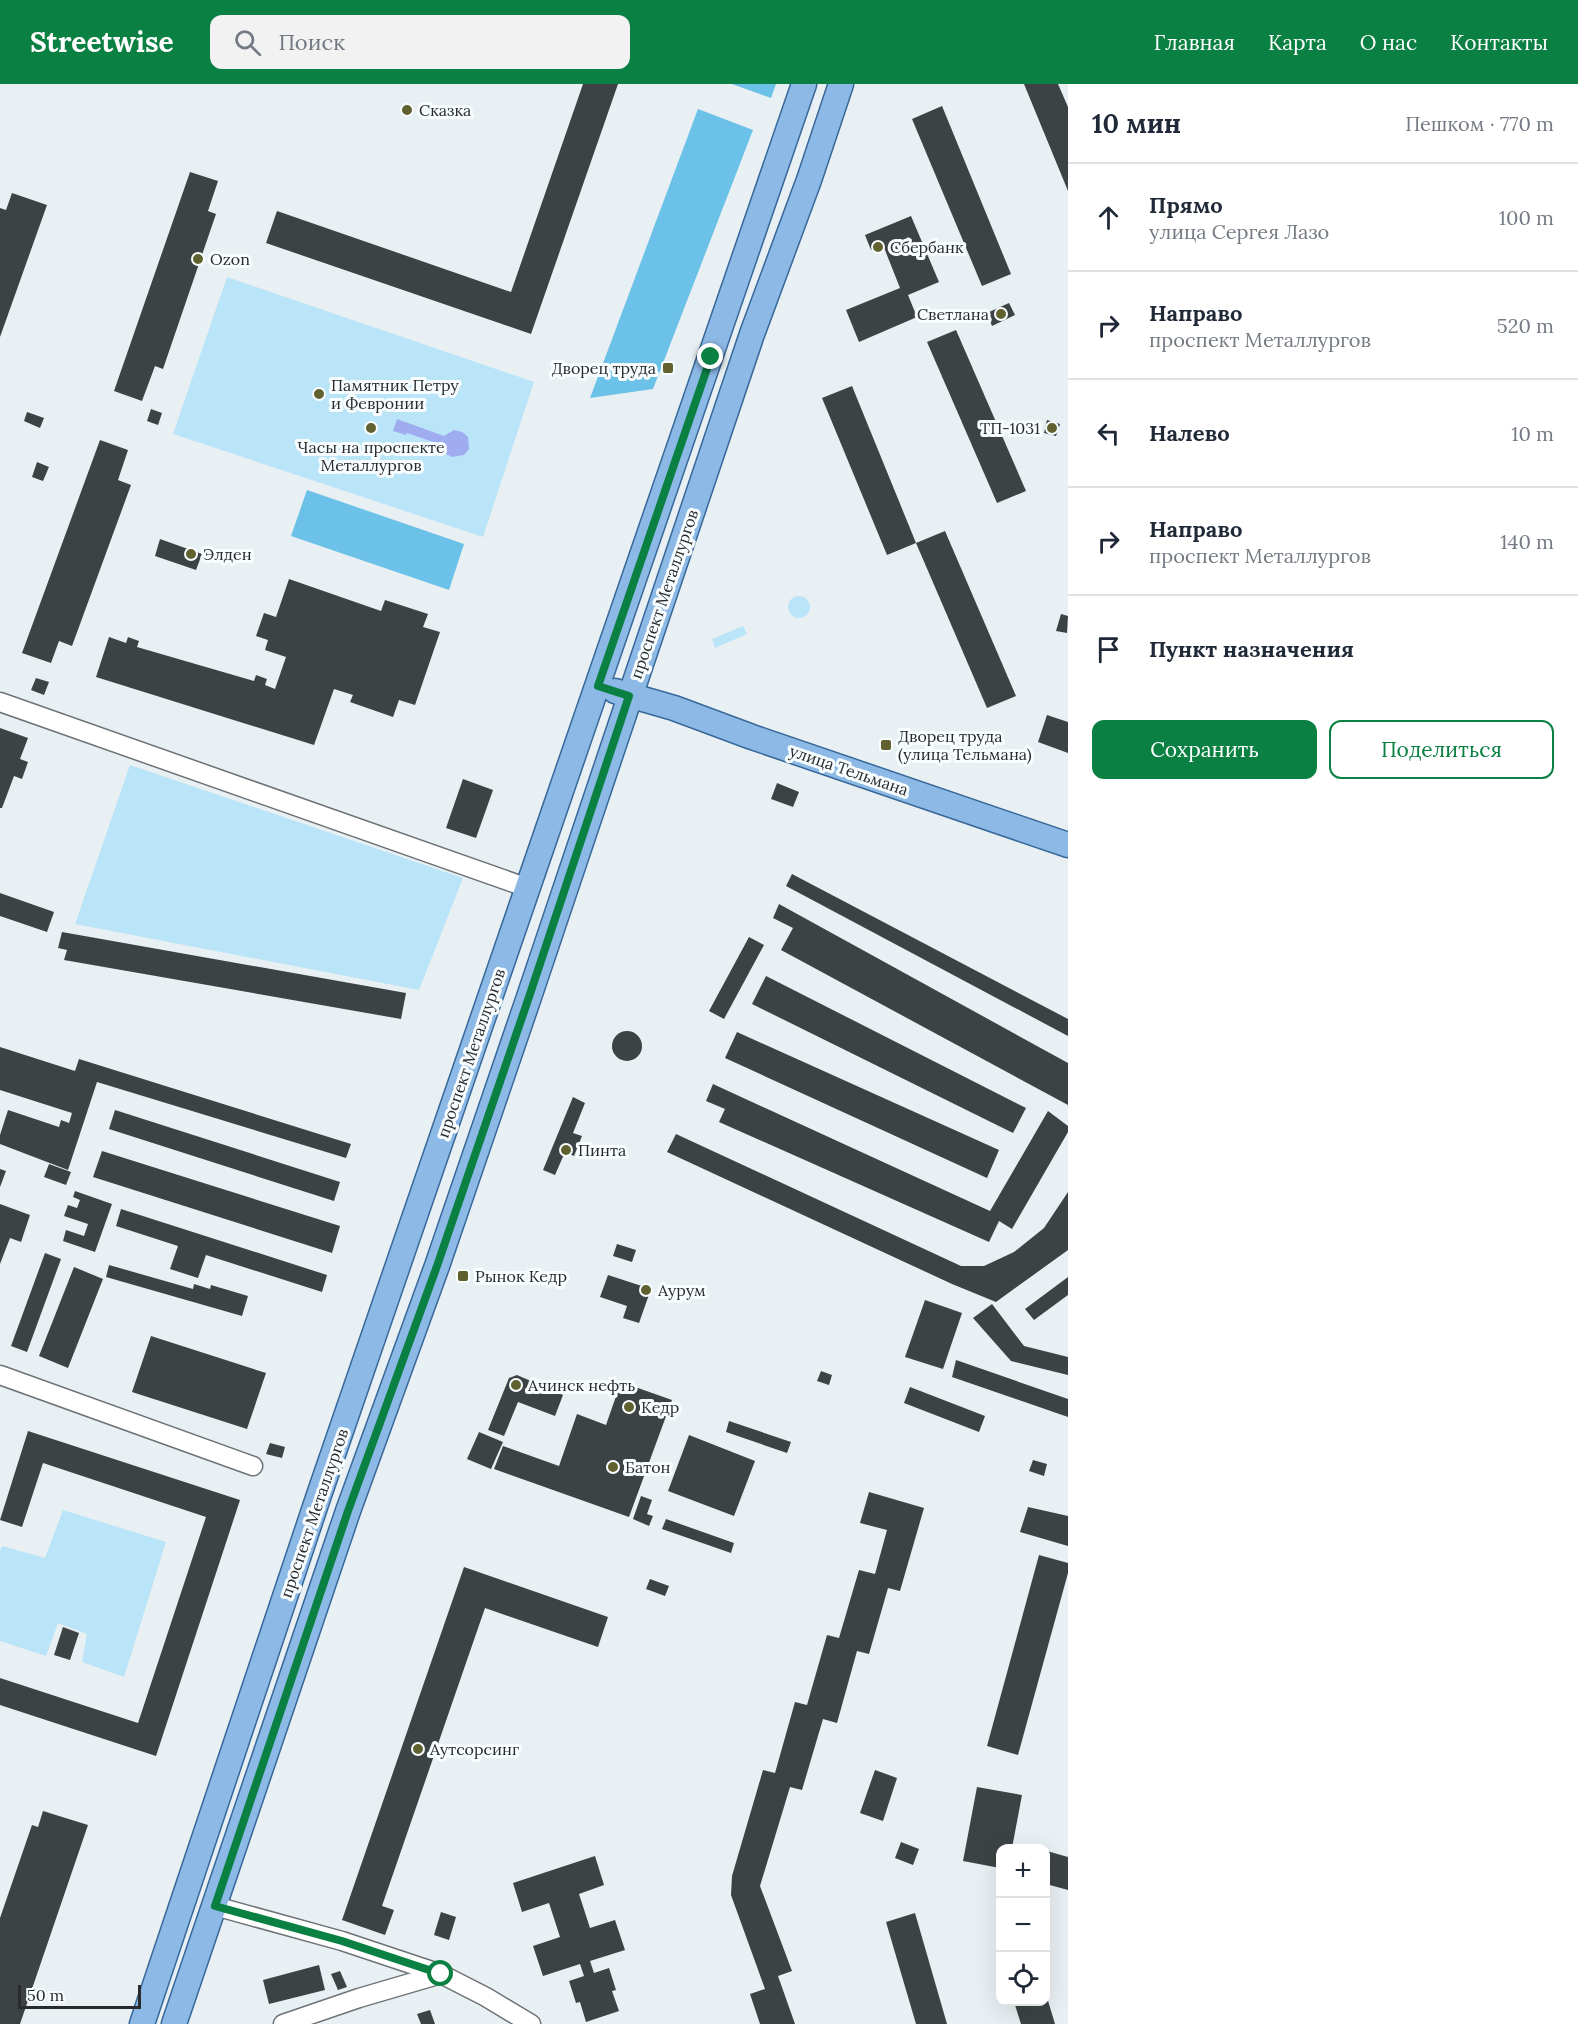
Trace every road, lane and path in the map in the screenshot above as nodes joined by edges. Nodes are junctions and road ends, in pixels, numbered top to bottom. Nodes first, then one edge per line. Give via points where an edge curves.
1 (804, 84) edge
2 (841, 84) edge
3 (598, 686) junction
4 (629, 696) junction
5 (0, 702) edge
6 (1068, 845) edge
7 (528, 888) junction
8 (0, 1375) edge
9 (253, 1466) dead end
10 (185, 1901) junction
11 (215, 1906) junction
12 (441, 1974) junction
13 (142, 2024) edge
14 (174, 2024) edge
15 (283, 2024) edge
16 (531, 2024) edge

1 - 3 main road, проспект Металлургов
2 - 4 main road, проспект Металлургов
3 - 4 main road, улица Тельмана
3 - 7 main road, проспект Металлургов
4 - 6 main road, улица Тельмана via 674,708
4 - 11 main road, проспект Металлургов
5 - 7 street
7 - 10 main road, проспект Металлургов via 319,1495
8 - 9 street
10 - 11 main road
10 - 13 main road, проспект Металлургов
11 - 12 street via 342,1941
11 - 14 main road, проспект Металлургов
12 - 15 street
12 - 16 street

